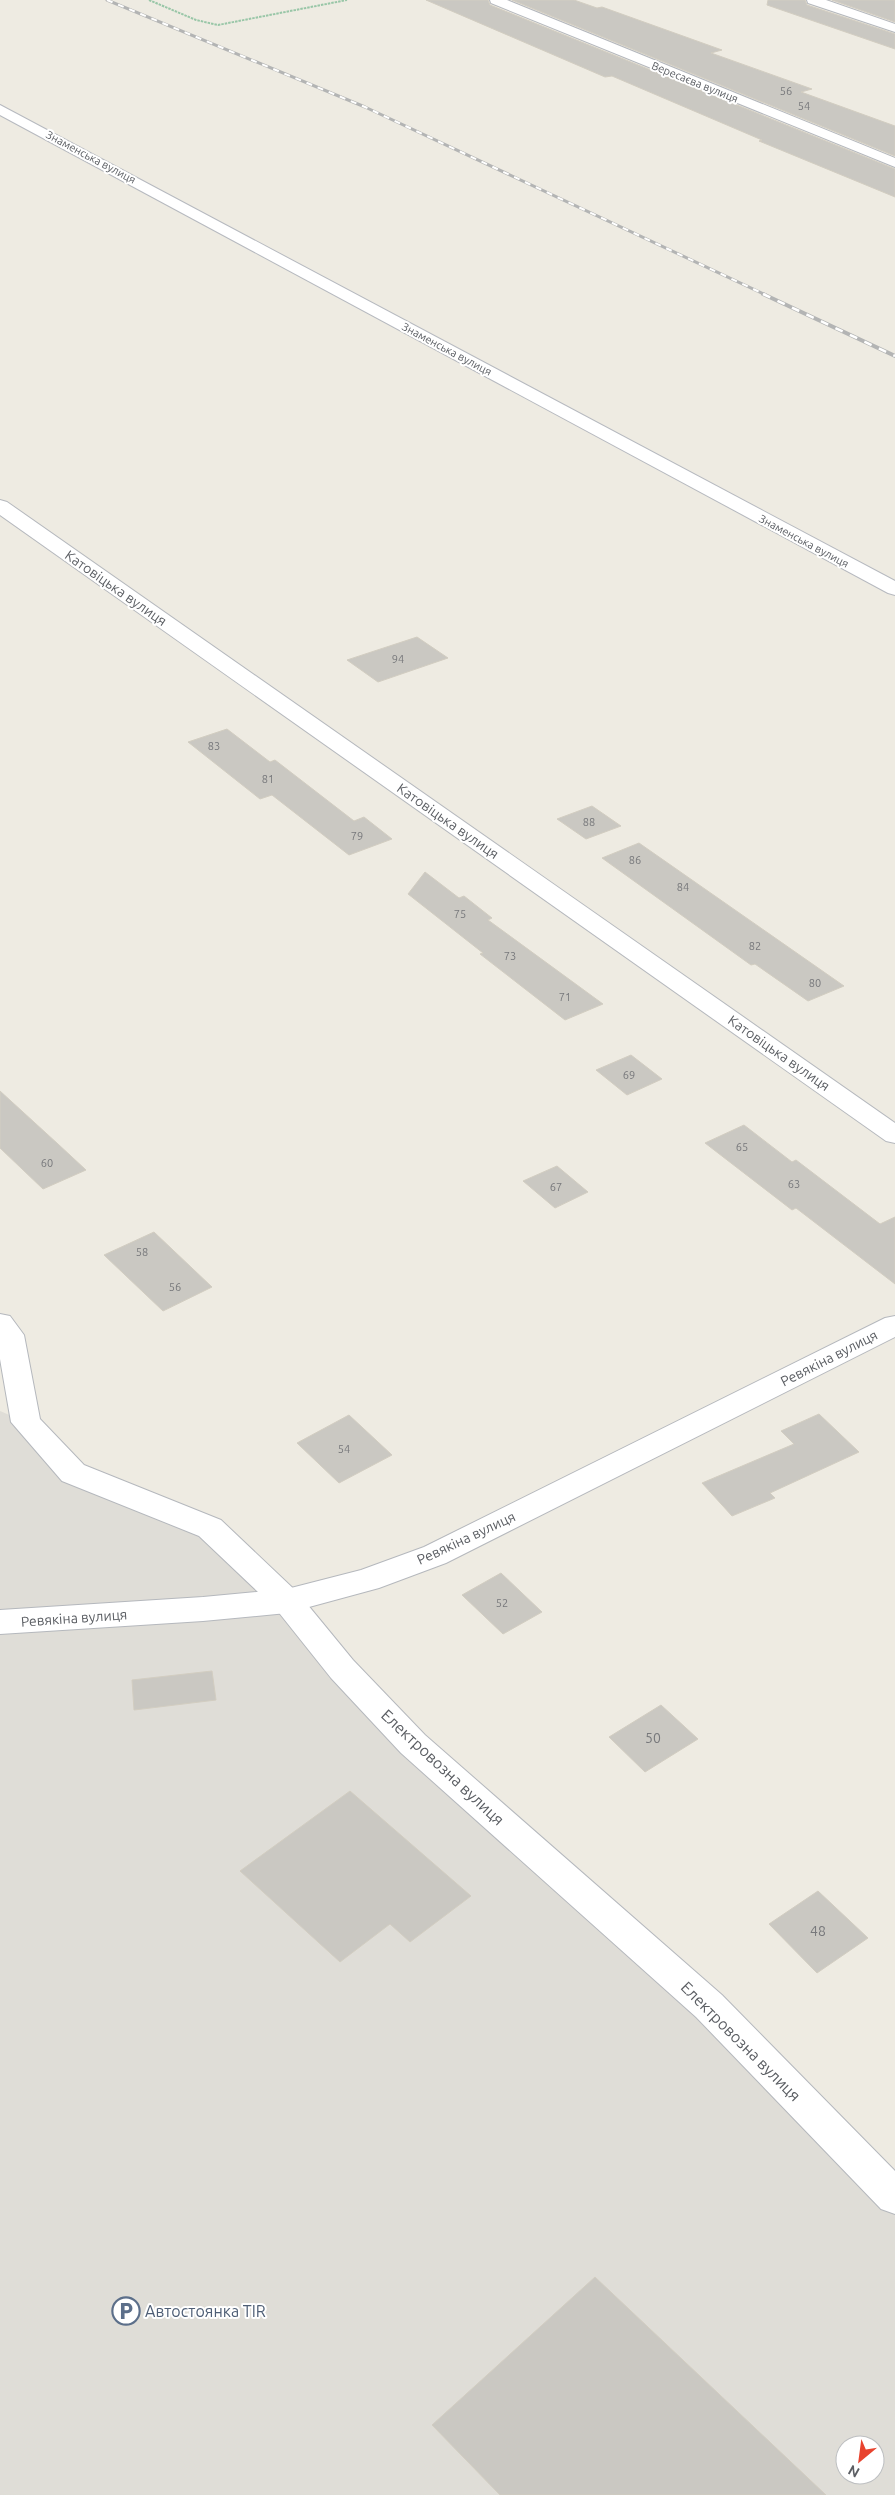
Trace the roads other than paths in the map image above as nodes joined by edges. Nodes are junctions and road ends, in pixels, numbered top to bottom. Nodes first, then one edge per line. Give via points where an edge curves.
1 (496, 0) edge
2 (813, 0) edge
3 (895, 28) edge
4 (0, 109) edge
5 (895, 163) edge
6 (0, 506) edge
7 (895, 589) edge
8 (895, 1135) edge
9 (0, 1323) edge
10 (895, 1325) edge
11 (287, 1601) junction
12 (0, 1622) edge
13 (895, 2197) edge

1 - 5 street, Вересаєва вулиця
2 - 3 street
4 - 7 street, Знаменська вулиця
6 - 8 street, Катовіцька вулиця
9 - 11 street, Електровозна вулиця via 10,1335 26,1422 73,1473 210,1528
10 - 11 street, Ревякіна вулиця via 435,1555 368,1580
11 - 12 street, Ревякіна вулиця
11 - 13 street, Електровозна вулиця via 342,1669 413,1744 709,2006

